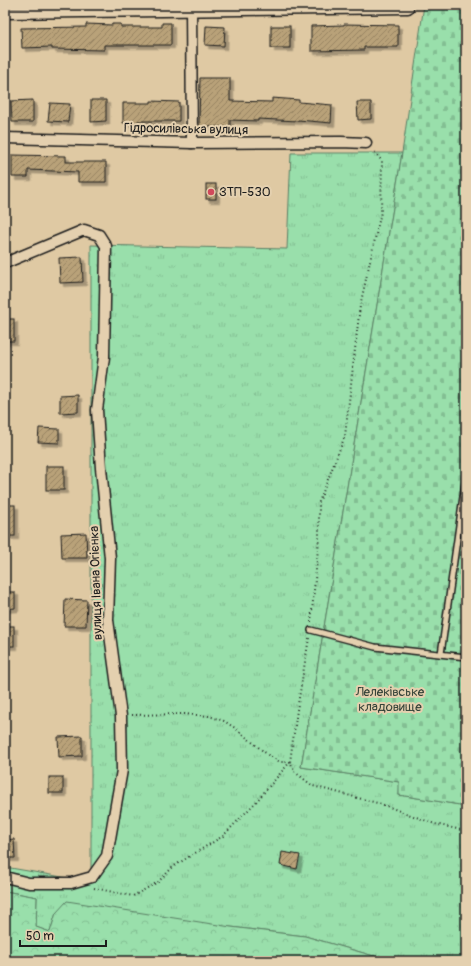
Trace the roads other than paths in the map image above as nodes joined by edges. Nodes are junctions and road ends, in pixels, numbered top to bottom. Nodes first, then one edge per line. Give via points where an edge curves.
1 (191, 7) edge
2 (408, 8) dead end
3 (5, 13) edge
4 (5, 138) edge
5 (192, 143) junction
6 (366, 143) road end
7 (5, 263) edge
8 (466, 475) edge
9 (310, 630) road end
10 (441, 654) junction
11 (466, 656) edge
12 (5, 877) edge

1 - 2 street
1 - 3 street
1 - 5 street
4 - 5 street, Гідросилівська вулиця
5 - 6 street, Гідросилівська вулиця
7 - 12 street, вулиця Івана Огієнка via 84,230 99,235 106,246 104,357 98,410 110,558 108,620 121,716 122,770 108,856 92,876 71,883 29,883
8 - 10 lane
9 - 10 lane via 375,647
10 - 11 lane

